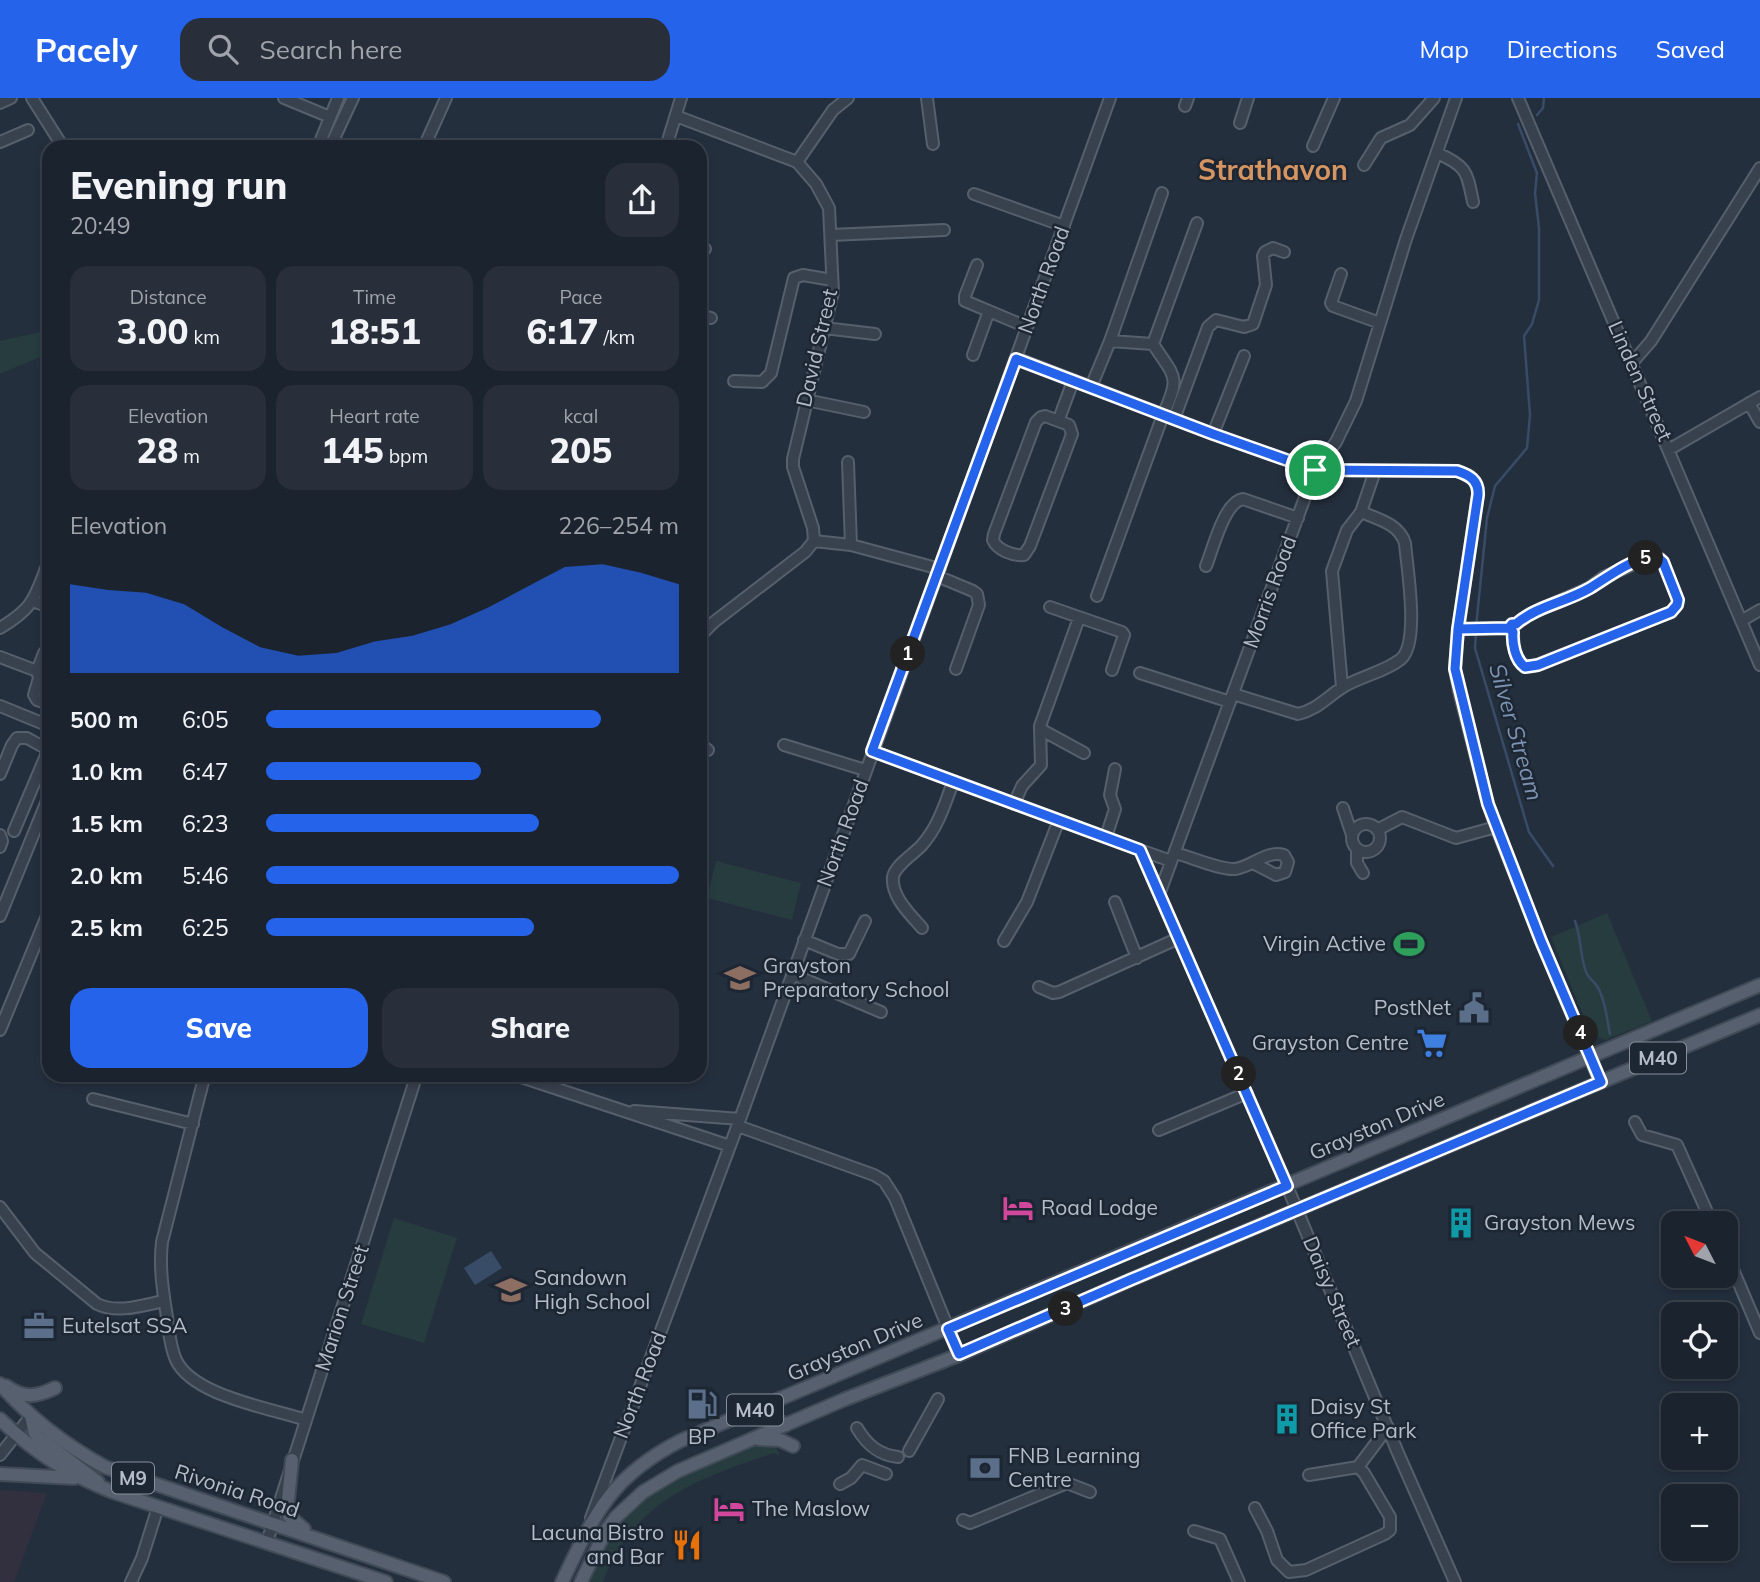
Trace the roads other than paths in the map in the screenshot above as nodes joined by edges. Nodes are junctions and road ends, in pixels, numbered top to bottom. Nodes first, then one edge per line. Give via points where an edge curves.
1 (11, 98) edge
2 (32, 98) edge
3 (284, 98) edge
4 (338, 98) edge
5 (353, 98) edge
6 (446, 98) edge
7 (681, 98) edge
8 (848, 98) edge
9 (928, 98) edge
10 (1110, 98) edge
11 (1248, 98) edge
12 (1334, 98) edge
13 (1434, 98) edge
14 (1456, 98) edge
15 (1518, 98) edge
16 (0, 103) edge
17 (676, 116) junction
18 (330, 117) junction
19 (1240, 122) dead end
20 (27, 130) dead end
21 (59, 140) edge
22 (321, 140) edge
23 (333, 140) edge
24 (427, 140) edge
25 (668, 140) edge
26 (0, 142) edge
27 (933, 144) dead end
28 (1312, 146) dead end
29 (1437, 153) junction
30 (797, 162) junction
31 (1364, 165) dead end
32 (1760, 168) edge
33 (1162, 193) dead end
34 (974, 194) dead end
35 (1473, 202) dead end
36 (1197, 223) dead end
37 (1064, 226) junction
38 (944, 230) dead end
39 (831, 235) junction
40 (1284, 252) dead end
41 (977, 265) dead end
42 (1341, 274) dead end
43 (832, 280) junction
44 (989, 311) junction
45 (1380, 323) junction
46 (1027, 327) junction
47 (824, 328) junction
48 (875, 334) dead end
49 (1110, 341) junction
50 (1153, 344) junction
51 (973, 355) dead end
52 (1244, 356) dead end
53 (1016, 359) junction
54 (1631, 364) junction
55 (734, 381) dead end
56 (1073, 381) junction
57 (1091, 387) junction
58 (1760, 397) edge
59 (806, 400) junction
60 (1749, 403) junction
61 (864, 412) dead end
62 (1163, 415) junction
63 (1059, 419) junction
64 (1174, 419) junction
65 (1760, 422) edge
66 (1213, 434) junction
67 (1670, 449) junction
68 (848, 462) dead end
69 (1315, 470) junction
70 (1375, 471) junction
71 (1361, 512) junction
72 (1298, 518) junction
73 (814, 541) junction
74 (851, 545) junction
75 (1206, 566) dead end
76 (938, 573) junction
77 (42, 584) edge
78 (1097, 596) dead end
79 (33, 601) junction
80 (42, 604) edge
81 (1050, 607) dead end
82 (1760, 610) edge
83 (1079, 618) junction
84 (1741, 621) junction
85 (707, 627) edge
86 (0, 628) edge
87 (1512, 628) junction
88 (1463, 629) junction
89 (0, 657) edge
90 (42, 658) edge
91 (1760, 665) edge
92 (956, 669) dead end
93 (1112, 670) dead end
94 (37, 671) junction
95 (1140, 673) dead end
96 (1342, 687) junction
97 (1232, 698) junction
98 (42, 700) edge
99 (0, 706) edge
100 (42, 723) edge
101 (1040, 729) junction
102 (784, 745) dead end
103 (42, 746) edge
104 (872, 751) junction
105 (1084, 753) dead end
106 (42, 765) edge
107 (1115, 769) dead end
108 (865, 770) junction
109 (0, 774) edge
110 (953, 782) junction
111 (1014, 804) junction
112 (1343, 808) dead end
113 (42, 813) edge
114 (1059, 820) junction
115 (1496, 827) junction
116 (1377, 830) junction
117 (14, 831) dead end
118 (0, 835) edge
119 (1352, 835) junction
120 (1106, 837) junction
121 (0, 847) edge
122 (1357, 849) junction
123 (1140, 850) junction
124 (1173, 857) junction
125 (1252, 863) dead end
126 (1363, 873) dead end
127 (1160, 892) junction
128 (1115, 902) dead end
129 (0, 916) edge
130 (864, 921) dead end
131 (42, 928) edge
132 (922, 928) dead end
133 (1179, 938) junction
134 (804, 940) junction
135 (1004, 942) dead end
136 (1137, 958) junction
137 (792, 974) junction
138 (1760, 985) edge
139 (1039, 987) dead end
140 (881, 1012) dead end
141 (1760, 1016) edge
142 (0, 1030) edge
143 (1589, 1056) junction
144 (203, 1082) edge
145 (414, 1082) edge
146 (535, 1082) edge
147 (1601, 1082) junction
148 (1247, 1093) junction
149 (93, 1099) dead end
150 (620, 1111) junction
151 (739, 1122) junction
152 (1634, 1122) dead end
153 (192, 1124) junction
154 (1159, 1130) dead end
155 (730, 1146) junction
156 (1287, 1186) junction
157 (0, 1207) edge
158 (1296, 1210) junction
159 (1707, 1211) edge
160 (1738, 1282) edge
161 (164, 1301) junction
162 (948, 1329) junction
163 (1760, 1334) edge
164 (959, 1354) junction
165 (0, 1383) edge
166 (55, 1388) dead end
167 (938, 1399) dead end
168 (0, 1407) edge
169 (743, 1414) junction
170 (32, 1416) junction
171 (0, 1419) edge
172 (306, 1420) junction
173 (786, 1425) junction
174 (1388, 1427) junction
175 (857, 1428) dead end
176 (17, 1436) junction
177 (747, 1441) junction
178 (793, 1446) dead end
179 (909, 1451) dead end
180 (0, 1455) edge
181 (898, 1457) dead end
182 (292, 1460) junction
183 (1358, 1467) junction
184 (0, 1474) edge
185 (886, 1474) dead end
186 (1309, 1475) dead end
187 (78, 1478) junction
188 (840, 1484) dead end
189 (113, 1492) junction
190 (1090, 1492) dead end
191 (1041, 1493) junction
192 (1054, 1495) dead end
193 (158, 1507) junction
194 (1255, 1508) dead end
195 (272, 1522) junction
196 (610, 1524) junction
197 (970, 1524) dead end
198 (588, 1527) junction
199 (1194, 1531) dead end
200 (312, 1536) junction
201 (267, 1542) junction
202 (575, 1557) junction
203 (131, 1582) edge
204 (386, 1582) edge
205 (444, 1582) edge
206 (555, 1582) edge
207 (562, 1582) edge
208 (581, 1582) edge
209 (591, 1582) edge
210 (1240, 1582) edge
211 (1455, 1582) edge

1 - 16 street
2 - 21 street
3 - 18 street
4 - 18 street
5 - 23 street
6 - 24 street
7 - 17 street
8 - 30 street via 833,110
9 - 27 street
10 - 37 street, North Road
11 - 19 street
12 - 28 street
13 - 31 street via 1410,125 1381,138
14 - 29 street, Morris Road
15 - 54 street, Linden Street
17 - 25 street
17 - 30 street
18 - 22 street
20 - 26 street
29 - 35 street via 1465,170
29 - 45 street, Morris Road
30 - 39 street, David Street via 825,198
32 - 54 street via 1651,341
33 - 49 street
34 - 37 street
36 - 50 street
37 - 46 street, North Road
38 - 39 street
39 - 43 street, David Street
40 - 64 street via 1273,248 1263,256 1266,285 1253,324 1244,327 1216,320 1208,327
41 - 44 street via 964,299
42 - 45 street via 1333,306
43 - 47 street, David Street
43 - 55 street via 794,278 768,379
44 - 46 street
44 - 51 street
45 - 69 street, Morris Road via 1353,409
46 - 53 street, North Road
47 - 48 street
47 - 59 street, David Street
49 - 50 street
49 - 57 street
50 - 62 street via 1175,382
52 - 66 street
53 - 56 street
53 - 76 street, North Road
54 - 67 street, Linden Street
56 - 57 street
56 - 63 street
57 - 62 street
58 - 60 street
59 - 61 street
59 - 73 street, David Street via 793,467
60 - 65 street
60 - 67 street
62 - 64 street
62 - 78 street
63 - 63 street via 1069,425 1072,434 1030,547 1024,555 999,548 994,534 1036,422 1045,416
64 - 66 street
66 - 69 street
67 - 84 street, Linden Street
68 - 74 street
69 - 70 street
69 - 72 street, Morris Road
70 - 71 street
70 - 88 street via 1457,471 1478,486
71 - 96 street via 1347,530 1332,571
71 - 96 street via 1394,526 1403,537 1410,641 1400,660
72 - 75 street via 1237,500 1229,507
72 - 97 street, Morris Road
73 - 74 street
73 - 85 street
74 - 76 street
76 - 92 street via 977,594 978,605
76 - 104 street, North Road
77 - 79 street
79 - 80 street
79 - 86 street via 20,617
81 - 83 street
82 - 84 street
83 - 93 street via 1124,635
83 - 101 street
84 - 91 street, Linden Street
87 - 87 street via 1530,614 1652,556 1663,562 1678,600 1671,612 1534,666 1520,664
87 - 88 street
88 - 115 street via 1455,669
89 - 94 street
90 - 94 street
94 - 98 street via 35,697
95 - 97 street
96 - 97 street via 1298,714
97 - 124 street, Morris Road
99 - 100 street
101 - 105 street
101 - 111 street via 1041,765 1022,786
102 - 108 street
103 - 109 street via 17,738
104 - 108 street, North Road
104 - 110 street
106 - 117 street
107 - 120 street via 1110,795 1115,809
108 - 134 street, North Road
110 - 111 street
110 - 132 street via 937,822 893,878 901,903
111 - 114 street
112 - 119 street
113 - 129 street
114 - 120 street
114 - 135 street via 1027,901
115 - 116 street via 1456,838 1402,817
115 - 143 street
116 - 119 street via 1364,824
116 - 122 street via 1376,848
118 - 121 street
119 - 122 street
120 - 123 street
122 - 126 street
123 - 124 street
123 - 127 street, Daisy Street
124 - 125 street via 1230,869
124 - 127 street, Morris Road
127 - 133 street, Daisy Street
128 - 136 street
130 - 134 street via 849,954
131 - 142 street
133 - 136 street
133 - 148 street, Daisy Street
134 - 137 street, North Road
136 - 139 street via 1059,992
137 - 140 street
137 - 151 street, North Road
138 - 143 main road, Grayston Drive / M40
141 - 147 main road, M40
143 - 147 street
143 - 156 main road, Grayston Drive / M40
144 - 153 street
145 - 172 street, Marion Street
146 - 150 street
147 - 158 main road, M40
148 - 154 street
148 - 156 street, Daisy Street
149 - 153 street
150 - 151 street
150 - 155 street
151 - 155 street, North Road
151 - 162 street via 884,1181
152 - 159 street via 1642,1135 1677,1145
153 - 161 street via 162,1242
155 - 198 street, North Road
156 - 158 street, Daisy Street
156 - 162 main road, Grayston Drive / M40
157 - 161 street via 35,1254 97,1304 118,1309
158 - 164 main road, M40
158 - 174 street, Daisy Street
160 - 163 street
161 - 172 street via 171,1346 192,1380 220,1394
162 - 164 street
162 - 169 main road, Grayston Drive / M40
164 - 173 main road, M40
165 - 166 main road via 30,1397
165 - 170 main road, Rivonia Road / M9
167 - 179 street
168 - 176 main road
169 - 173 main road via 772,1417
169 - 198 main road, Grayston Drive / M40 via 645,1462 610,1493
170 - 176 street
170 - 189 main road via 38,1437
170 - 195 main road, Rivonia Road / M9 via 61,1441 105,1467
171 - 176 main road, Rivonia Road / M9
172 - 182 street, Marion Street
173 - 177 main road, M40
174 - 183 street
174 - 211 street, Daisy Street
175 - 181 street via 875,1450
176 - 180 street
176 - 187 main road, Rivonia Road / M9
177 - 178 main road via 778,1440
177 - 196 main road, M40 via 665,1477
182 - 195 street, Marion Street
182 - 200 main road via 287,1510
183 - 186 street
183 - 194 street via 1390,1517 1390,1530 1306,1570 1289,1572 1279,1564
184 - 187 main road
185 - 188 street via 862,1465
187 - 189 main road, Rivonia Road / M9
189 - 193 main road, Rivonia Road / M9
190 - 191 street via 1067,1483
191 - 192 street
191 - 197 street
193 - 201 main road, Rivonia Road / M9
193 - 203 street
195 - 200 main road, Rivonia Road / M9
195 - 201 street, Marion Street
196 - 208 main road, M40
196 - 209 main road
198 - 202 main road, Grayston Drive / M40
199 - 210 street via 1220,1539
200 - 205 main road, Rivonia Road / M9
201 - 204 main road, Rivonia Road / M9
202 - 206 main road
202 - 207 main road, Grayston Drive / M40

